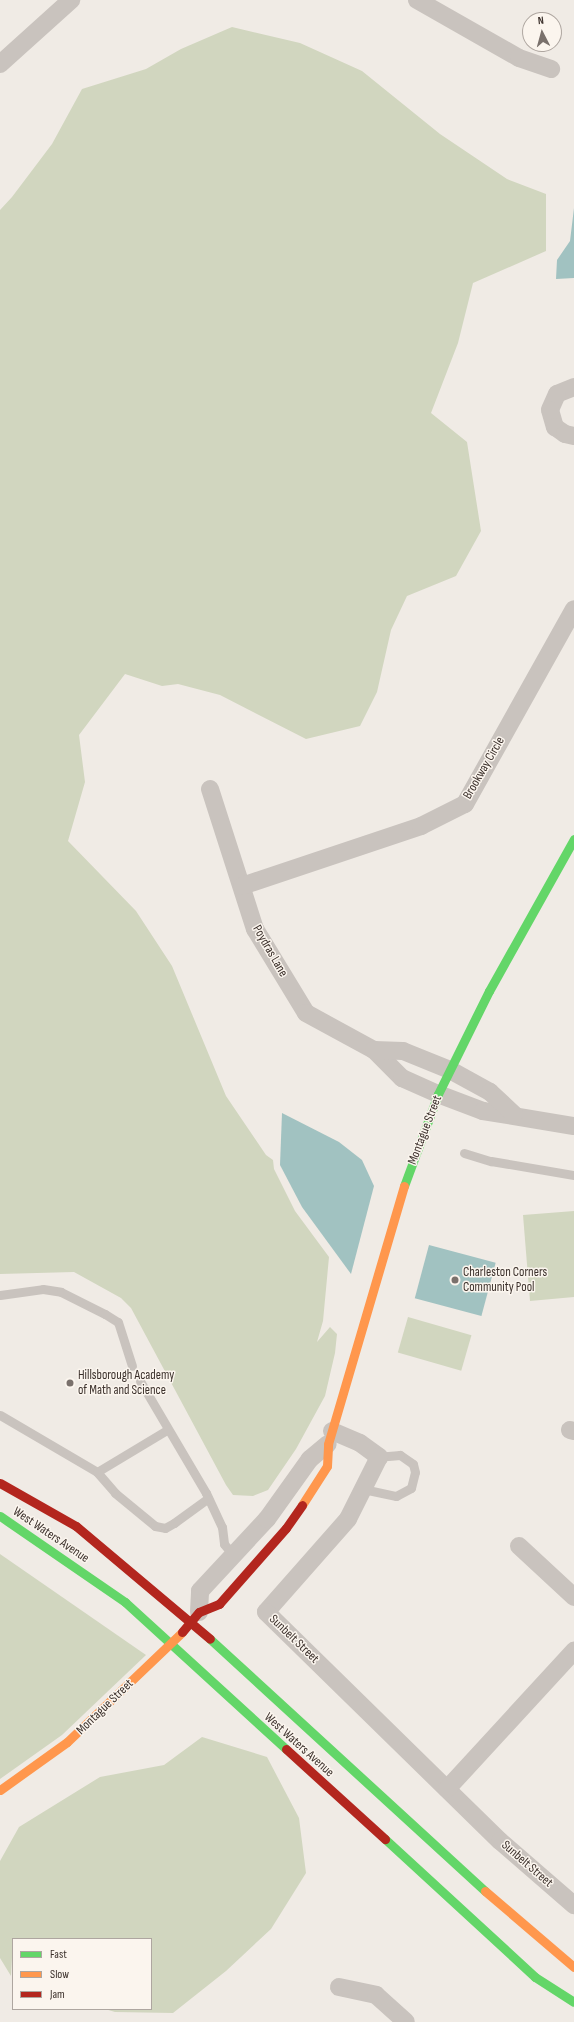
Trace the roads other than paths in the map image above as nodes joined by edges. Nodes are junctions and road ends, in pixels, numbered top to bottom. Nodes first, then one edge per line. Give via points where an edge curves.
1 (71, 0) edge
2 (417, 0) edge
3 (0, 64) edge
4 (551, 69) dead end
5 (574, 387) edge
6 (574, 436) edge
7 (574, 609) edge
8 (210, 789) dead end
9 (574, 839) edge
10 (242, 886) junction
11 (374, 1050) junction
12 (450, 1070) junction
13 (438, 1094) junction
14 (514, 1114) junction
15 (574, 1126) edge
16 (464, 1153) dead end
17 (574, 1175) edge
18 (0, 1295) edge
19 (132, 1366) dead end
20 (140, 1381) dead end
21 (0, 1415) edge
22 (167, 1430) junction
23 (330, 1438) junction
24 (378, 1457) junction
25 (97, 1472) junction
26 (0, 1483) edge
27 (363, 1488) junction
28 (207, 1499) junction
29 (0, 1516) edge
30 (519, 1546) dead end
31 (234, 1556) junction
32 (574, 1597) edge
33 (195, 1617) junction
34 (170, 1645) junction
35 (574, 1651) edge
36 (447, 1789) junction
37 (0, 1790) edge
38 (574, 1905) edge
39 (574, 1967) edge
40 (339, 1987) dead end
41 (574, 2002) edge
42 (406, 2022) edge

1 - 3 street
2 - 4 street via 519,58
5 - 6 street via 557,394 550,410 555,427 565,434
7 - 10 street, Brookway Circle via 465,804 421,826
8 - 10 street, Poydras Lane
9 - 12 street, Montague Street via 489,991
10 - 11 street, Poydras Lane via 255,929 306,1013
11 - 12 street, Poydras Lane via 403,1051
11 - 13 street, Poydras Lane via 402,1078
12 - 13 street, Montague Street
12 - 14 street, Poydras Lane via 490,1092
13 - 14 street, Poydras Lane via 483,1111
13 - 23 street, Montague Street via 394,1213
14 - 15 street, Poydras Lane
16 - 17 lane via 491,1161
18 - 19 lane via 43,1288 61,1292 105,1314 118,1322
20 - 22 lane
21 - 25 lane
22 - 25 lane
22 - 28 lane
23 - 24 street via 360,1443
23 - 31 street via 310,1459 267,1519
23 - 33 street, Montague Street via 327,1466 286,1528 219,1604
24 - 27 street, Sunbelt Street
24 - 27 lane via 390,1454 407,1458 416,1472 411,1488 396,1496
25 - 28 lane via 116,1493 155,1526 169,1526
26 - 33 street, West Waters Avenue via 76,1526
27 - 36 street, Sunbelt Street via 348,1519 266,1612
28 - 31 lane via 222,1527 224,1544
29 - 34 street, West Waters Avenue via 125,1602
30 - 32 street
31 - 33 street via 200,1591
33 - 34 street, Montague Street
33 - 39 street, West Waters Avenue via 508,1912
34 - 37 street, Montague Street via 67,1742
34 - 41 street, West Waters Avenue via 534,1976
35 - 36 street
36 - 38 street, Sunbelt Street via 500,1841
40 - 42 street via 376,1994

